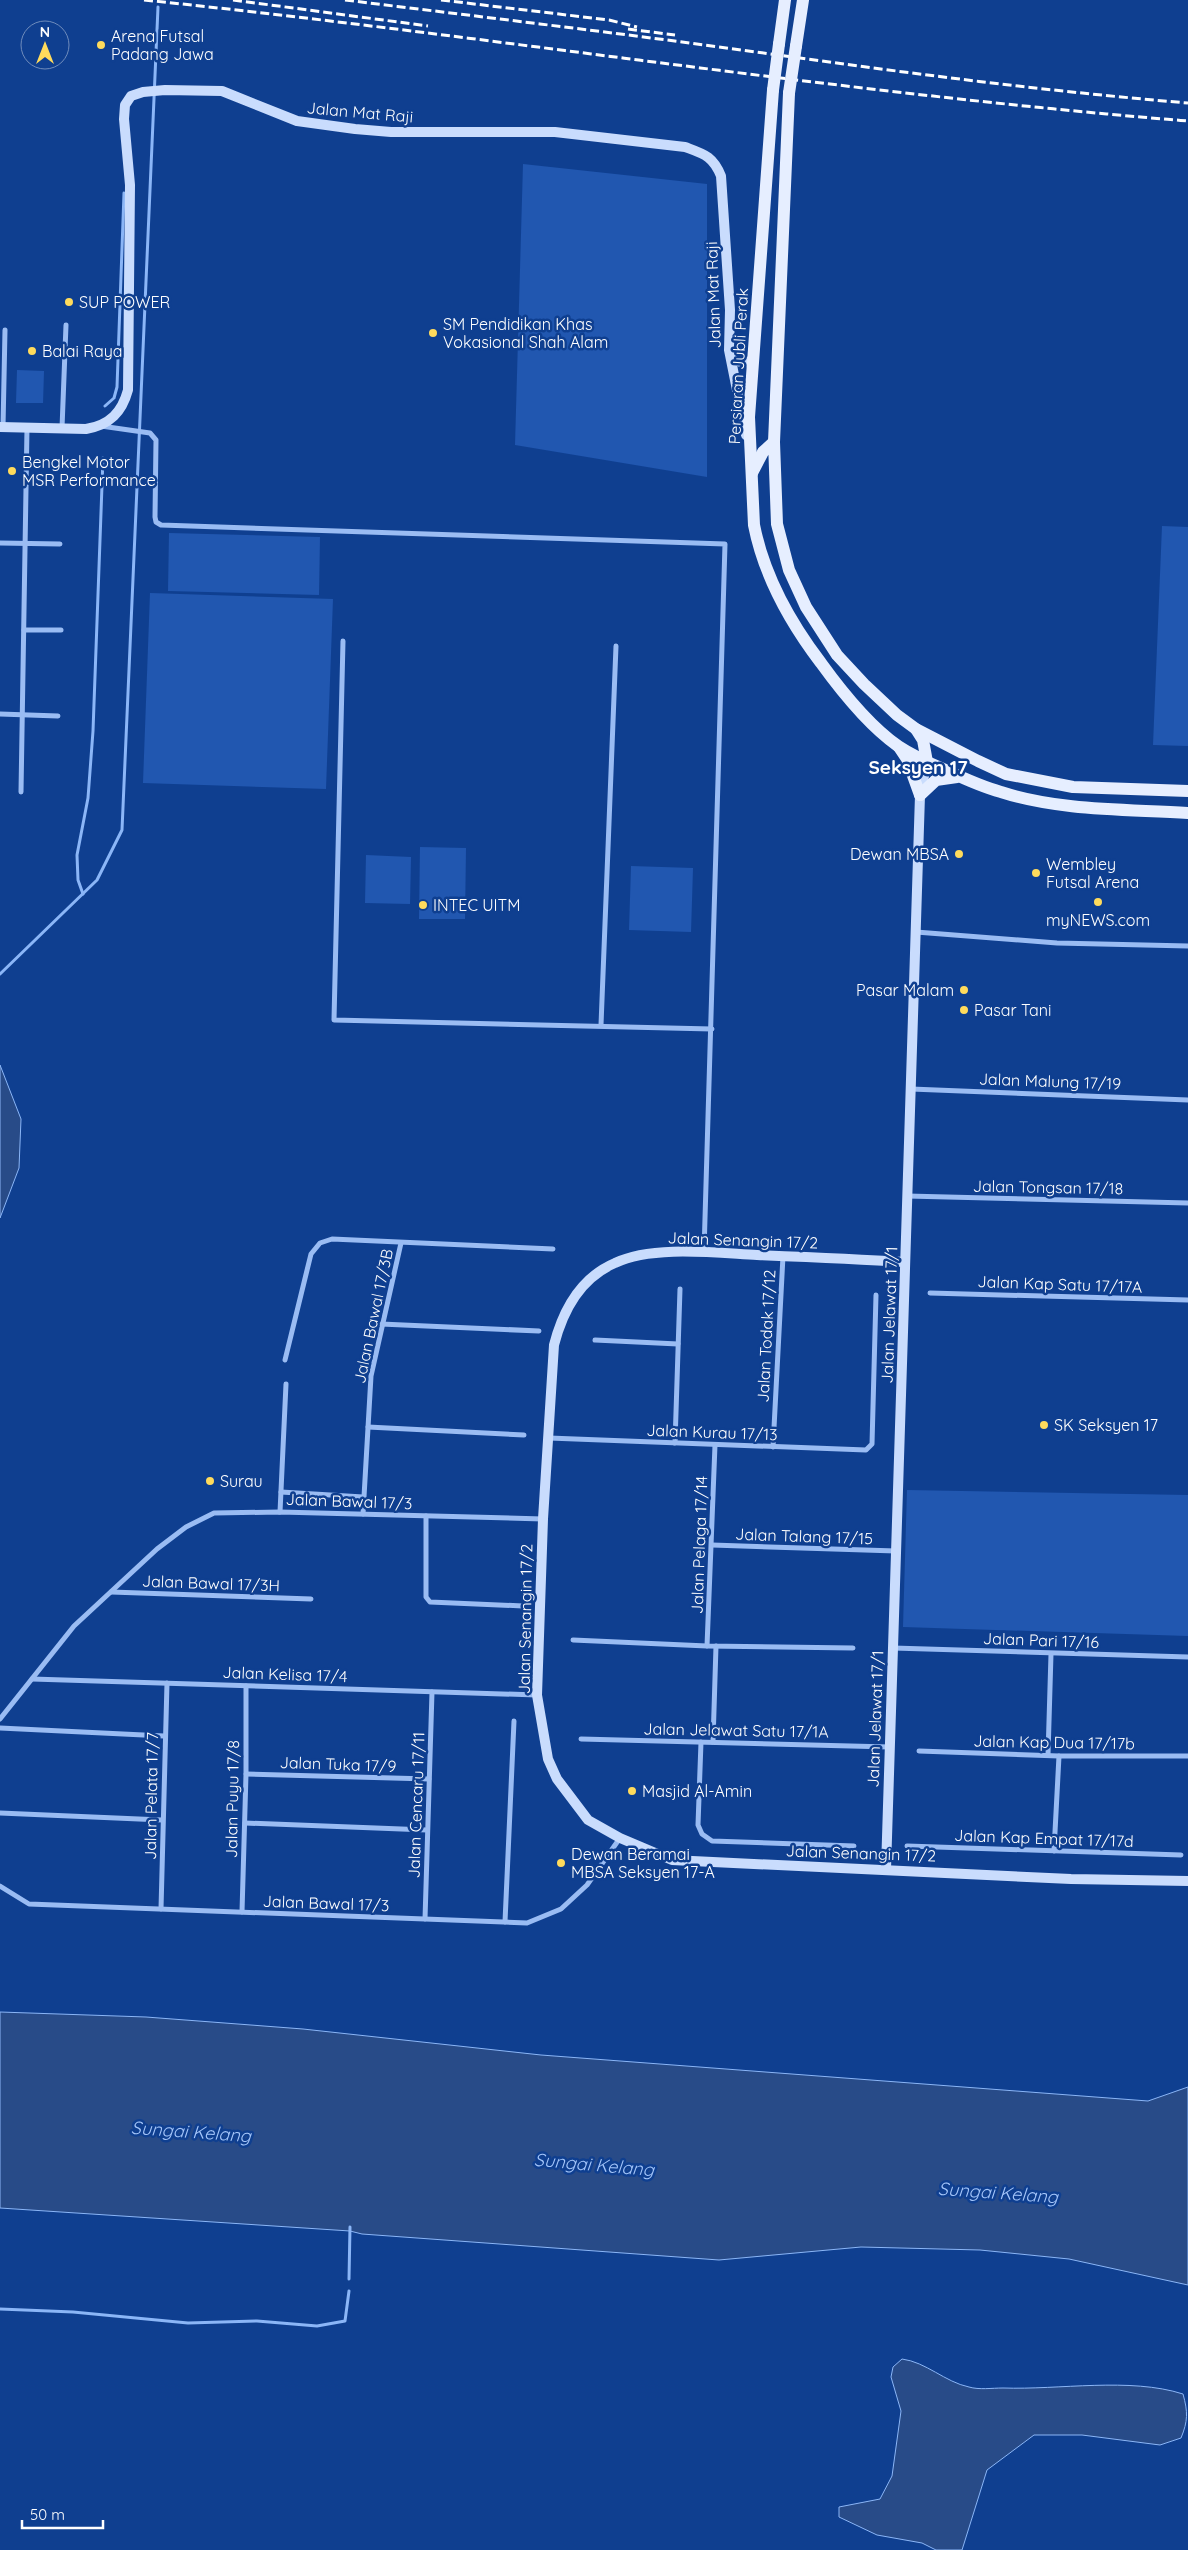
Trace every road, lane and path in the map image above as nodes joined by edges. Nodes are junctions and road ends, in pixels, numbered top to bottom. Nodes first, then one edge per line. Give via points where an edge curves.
1 (785, 0) edge
2 (803, 0) edge
3 (66, 324) dead end
4 (5, 330) dead end
5 (729, 350) junction
6 (753, 360) junction
7 (100, 426) junction
8 (1, 427) edge
9 (27, 428) junction
10 (62, 428) junction
11 (774, 442) junction
12 (750, 446) junction
13 (751, 475) junction
14 (0, 543) edge
15 (25, 544) junction
16 (60, 544) dead end
17 (24, 630) junction
18 (61, 630) dead end
19 (343, 641) dead end
20 (616, 646) dead end
21 (0, 714) edge
22 (23, 715) junction
23 (58, 716) dead end
24 (916, 729) junction
25 (898, 746) junction
26 (927, 762) junction
27 (959, 776) junction
28 (1188, 791) edge
29 (21, 792) dead end
30 (920, 795) junction
31 (1188, 812) edge
32 (916, 932) junction
33 (1188, 946) edge
34 (601, 1025) junction
35 (712, 1029) junction
36 (911, 1090) junction
37 (1188, 1100) edge
38 (908, 1196) junction
39 (1188, 1203) edge
40 (401, 1243) junction
41 (552, 1249) dead end
42 (704, 1252) junction
43 (783, 1256) junction
44 (905, 1262) junction
45 (680, 1289) dead end
46 (930, 1293) dead end
47 (876, 1296) dead end
48 (1188, 1300) edge
49 (382, 1324) junction
50 (539, 1331) dead end
51 (595, 1340) dead end
52 (678, 1344) junction
53 (285, 1360) dead end
54 (286, 1384) dead end
55 (368, 1427) junction
56 (524, 1435) dead end
57 (549, 1438) junction
58 (674, 1444) junction
59 (715, 1445) junction
60 (773, 1447) junction
61 (281, 1492) junction
62 (363, 1496) junction
63 (280, 1512) junction
64 (363, 1514) junction
65 (426, 1516) junction
66 (543, 1519) junction
67 (712, 1545) junction
68 (896, 1551) junction
69 (110, 1592) junction
70 (311, 1599) dead end
71 (523, 1606) dead end
72 (573, 1640) dead end
73 (707, 1646) junction
74 (716, 1646) junction
75 (853, 1648) dead end
76 (893, 1648) junction
77 (1051, 1654) junction
78 (1188, 1657) edge
79 (32, 1679) junction
80 (167, 1683) junction
81 (246, 1686) junction
82 (432, 1692) junction
83 (537, 1695) junction
84 (0, 1719) edge
85 (514, 1721) dead end
86 (0, 1728) edge
87 (164, 1736) junction
88 (581, 1739) dead end
89 (701, 1742) junction
90 (713, 1742) junction
91 (890, 1747) junction
92 (919, 1751) dead end
93 (1048, 1755) junction
94 (1059, 1756) junction
95 (1188, 1756) edge
96 (246, 1774) junction
97 (429, 1778) junction
98 (0, 1814) edge
99 (162, 1820) junction
100 (245, 1823) junction
101 (428, 1830) junction
102 (620, 1838) junction
103 (854, 1846) dead end
104 (907, 1846) dead end
105 (1054, 1851) junction
106 (1181, 1855) dead end
107 (886, 1869) junction
108 (1188, 1881) edge
109 (0, 1886) edge
110 (161, 1909) junction
111 (242, 1912) junction
112 (425, 1919) junction
113 (506, 1922) junction

1 - 6 main road, Persiaran Jubli Perak, bridge via 773,90
2 - 11 main road, bridge via 789,93
3 - 10 street
4 - 8 street
5 - 6 street via 738,361
5 - 7 street, Jalan Mat Raji via 730,310 722,184 716,162 704,154 685,147 555,132 354,129 297,121 222,91 144,92 131,96 125,105 124,118 130,185 128,390 119,412
5 - 12 street, Jalan Mat Raji
6 - 12 main road, Persiaran Jubli Perak
7 - 10 street
7 - 35 street via 150,433 156,440 155,517 160,525 725,544
8 - 9 street
9 - 10 street
9 - 15 street
11 - 13 main road via 763,452
11 - 24 main road via 777,524 789,570 806,607 837,654 864,684
12 - 13 main road, Persiaran Jubli Perak
13 - 25 main road, Persiaran Jubli Perak via 758,542 788,616 835,683
14 - 15 street
15 - 16 street
15 - 17 street
17 - 18 street
17 - 22 street
19 - 34 street via 334,1020
20 - 34 street
21 - 22 street
22 - 23 street
22 - 29 street
24 - 26 main road via 923,740
24 - 28 main road via 1006,774 1036,782 1072,787
25 - 26 main road, Persiaran Jubli Perak
25 - 30 main road via 907,759
26 - 27 main road, Persiaran Jubli Perak
26 - 30 street, Jalan Jelawat 17/1
27 - 30 main road via 936,780
27 - 31 main road, Persiaran Jubli Perak via 1000,792 1036,801
30 - 32 street, Jalan Jelawat 17/1
32 - 33 street via 1057,943
32 - 36 street, Jalan Jelawat 17/1
34 - 35 street
35 - 42 street
36 - 37 street, Jalan Malung 17/19
36 - 38 street, Jalan Jelawat 17/1
38 - 39 street, Jalan Tongsan 17/18
38 - 44 street, Jalan Jelawat 17/1
40 - 41 street
40 - 49 street, Jalan Bawal 17/3B
40 - 53 street via 332,1239 320,1243 311,1254
42 - 43 street, Jalan Senangin 17/2
42 - 57 street, Jalan Senangin 17/2 via 668,1252 615,1262 593,1276 573,1297 561,1318 554,1345
43 - 44 street, Jalan Senangin 17/2
43 - 60 street, Jalan Todak 17/12
44 - 68 street, Jalan Jelawat 17/1
45 - 52 street
46 - 48 street, Jalan Kap Satu 17/17A
47 - 60 street, Jalan Kurau 17/13 via 872,1444 866,1450
49 - 50 street
49 - 55 street, Jalan Bawal 17/3B via 371,1376
51 - 52 street
52 - 58 street
54 - 61 street
55 - 56 street
55 - 62 street, Jalan Bawal 17/3B
57 - 58 street, Jalan Kurau 17/13
57 - 66 street, Jalan Senangin 17/2
58 - 59 street, Jalan Kurau 17/13
59 - 60 street, Jalan Kurau 17/13
59 - 67 street, Jalan Pelaga 17/14
61 - 62 street
61 - 63 street
62 - 64 street, Jalan Bawal 17/3B
63 - 64 street, Jalan Bawal 17/3
63 - 69 street, Jalan Bawal 17/3 via 214,1513 164,1543
64 - 65 street, Jalan Bawal 17/3
65 - 66 street, Jalan Bawal 17/3
65 - 71 street via 426,1597 430,1602
66 - 83 street, Jalan Senangin 17/2
67 - 68 street, Jalan Talang 17/15
67 - 73 street, Jalan Pelaga 17/14
68 - 76 street, Jalan Jelawat 17/1
69 - 70 street, Jalan Bawal 17/3H
69 - 79 street, Jalan Bawal 17/3 via 74,1626
72 - 73 street
73 - 74 street
74 - 75 street
74 - 90 street
76 - 77 street, Jalan Pari 17/16
76 - 91 street, Jalan Jelawat 17/1
77 - 78 street, Jalan Pari 17/16
77 - 93 street
79 - 80 street, Jalan Kelisa 17/4
79 - 84 street, Jalan Bawal 17/3
80 - 81 street, Jalan Kelisa 17/4
80 - 87 street, Jalan Pelata 17/7
81 - 82 street, Jalan Kelisa 17/4
81 - 96 street, Jalan Puyu 17/8
82 - 83 street, Jalan Kelisa 17/4
82 - 97 street, Jalan Cencaru 17/11
83 - 102 street, Jalan Senangin 17/2 via 548,1758 557,1779 588,1820
85 - 113 street
86 - 87 street
87 - 99 street, Jalan Pelata 17/7
88 - 89 street, Jalan Jelawat Satu 17/1A
89 - 90 street, Jalan Jelawat Satu 17/1A
89 - 103 street via 698,1825 702,1834 712,1841
90 - 91 street, Jalan Jelawat Satu 17/1A
91 - 107 street, Jalan Jelawat 17/1
92 - 93 street, Jalan Kap Dua 17/17b
93 - 94 street, Jalan Kap Dua 17/17b
94 - 95 street, Jalan Kap Dua 17/17b
94 - 105 street
96 - 97 street, Jalan Tuka 17/9
96 - 100 street, Jalan Puyu 17/8
97 - 101 street, Jalan Cencaru 17/11
98 - 99 street
99 - 110 street, Jalan Pelata 17/7
100 - 101 street
100 - 111 street, Jalan Puyu 17/8
101 - 112 street, Jalan Cencaru 17/11
102 - 107 street, Jalan Senangin 17/2 via 672,1860
102 - 113 street, Jalan Bawal 17/3 via 587,1886 561,1909 527,1922
104 - 105 street, Jalan Kap Empat 17/17d
105 - 106 street, Jalan Kap Empat 17/17d
107 - 108 street, Jalan Senangin 17/2 via 1071,1879
109 - 110 street, Jalan Bawal 17/3 via 29,1904
110 - 111 street, Jalan Bawal 17/3
111 - 112 street, Jalan Bawal 17/3
112 - 113 street, Jalan Bawal 17/3

